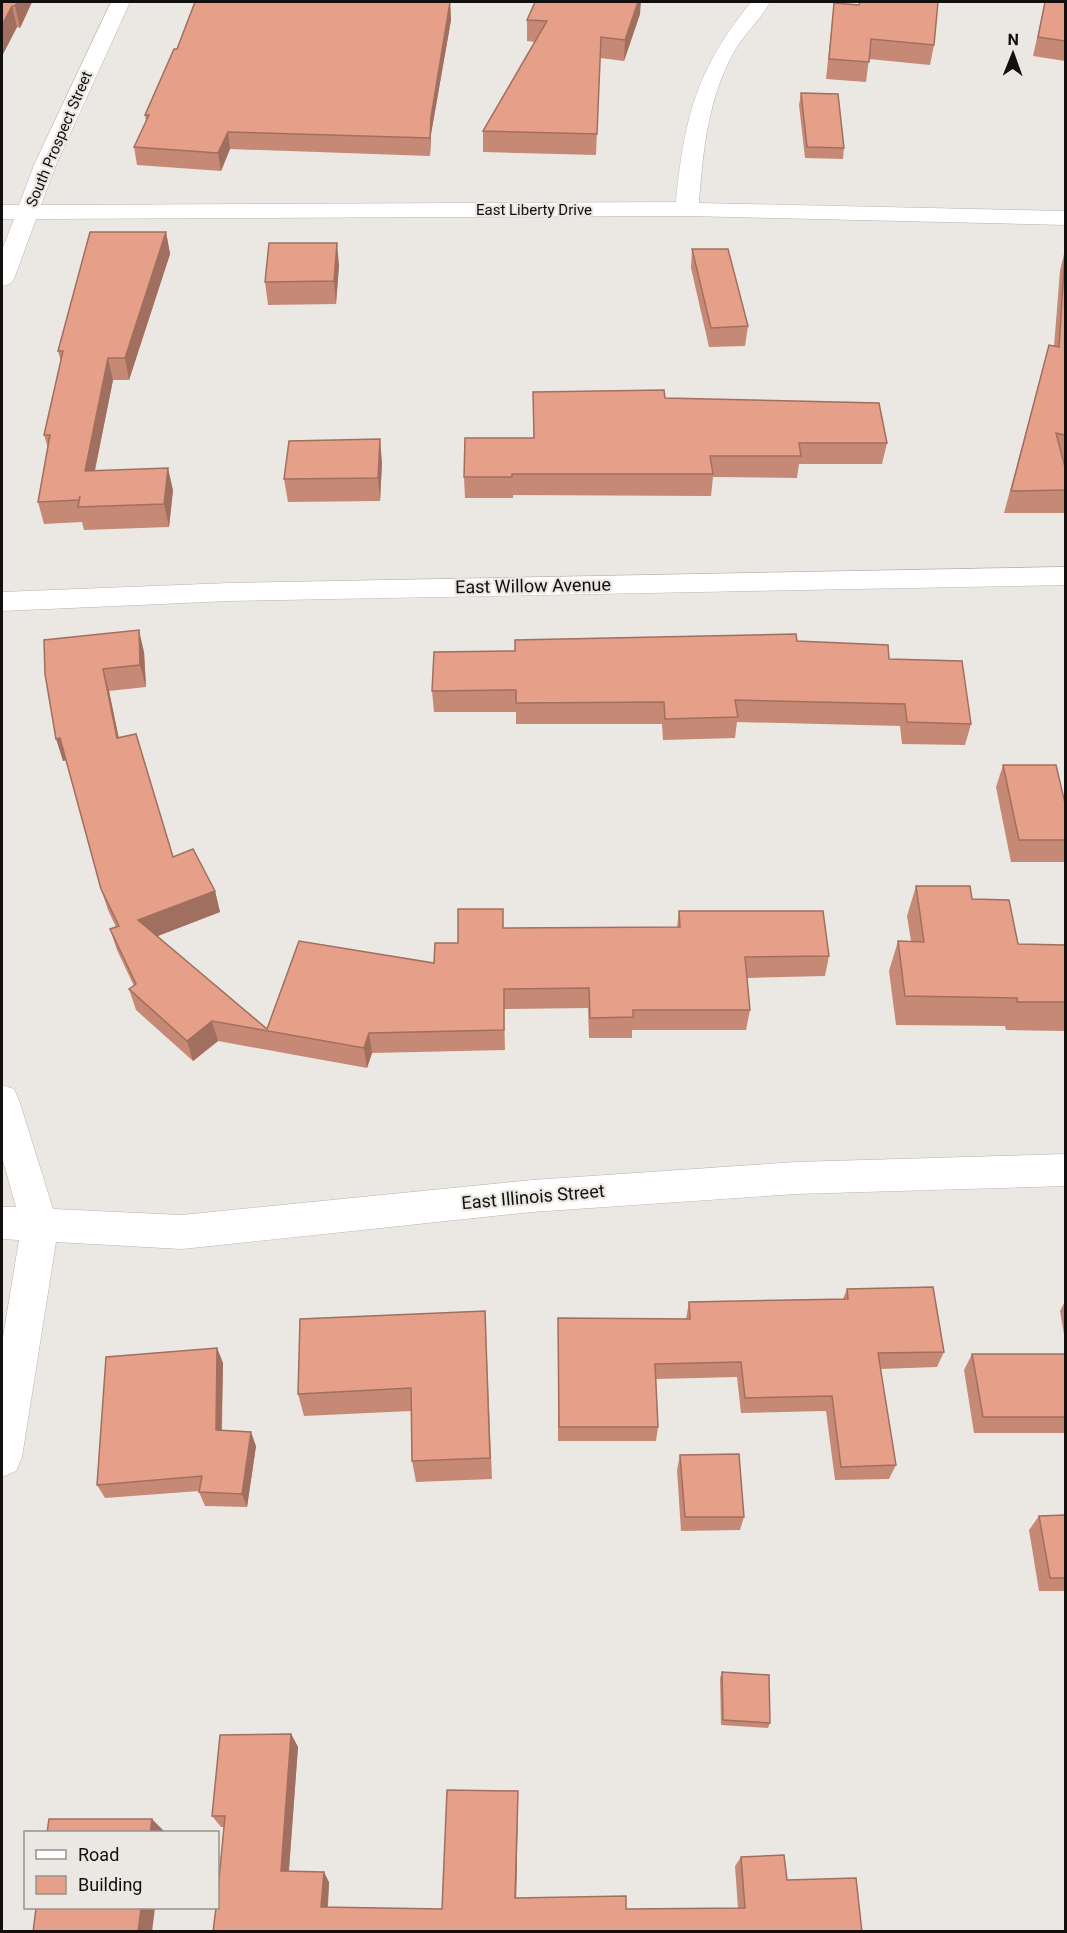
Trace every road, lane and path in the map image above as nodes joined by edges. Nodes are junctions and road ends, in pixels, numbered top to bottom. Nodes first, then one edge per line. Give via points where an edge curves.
1 (120, 2) edge
2 (761, 2) edge
3 (687, 209) junction
4 (2, 212) edge
5 (27, 212) junction
6 (1065, 218) edge
7 (2, 279) edge
8 (1065, 576) edge
9 (2, 602) edge
10 (2, 1100) edge
11 (1065, 1170) edge
12 (2, 1222) edge
13 (40, 1225) junction
14 (2, 1457) edge

1 - 5 street, South Prospect Street
2 - 3 street via 719,59 701,104 693,138
3 - 5 street, East Liberty Drive
3 - 6 street, East Liberty Drive
4 - 5 street, East Liberty Drive
5 - 7 street, South Prospect Street
8 - 9 street, East Willow Avenue via 240,592
10 - 13 street
11 - 13 street, East Illinois Street via 796,1178 532,1196 182,1232
12 - 13 street, East Illinois Street
13 - 14 street

